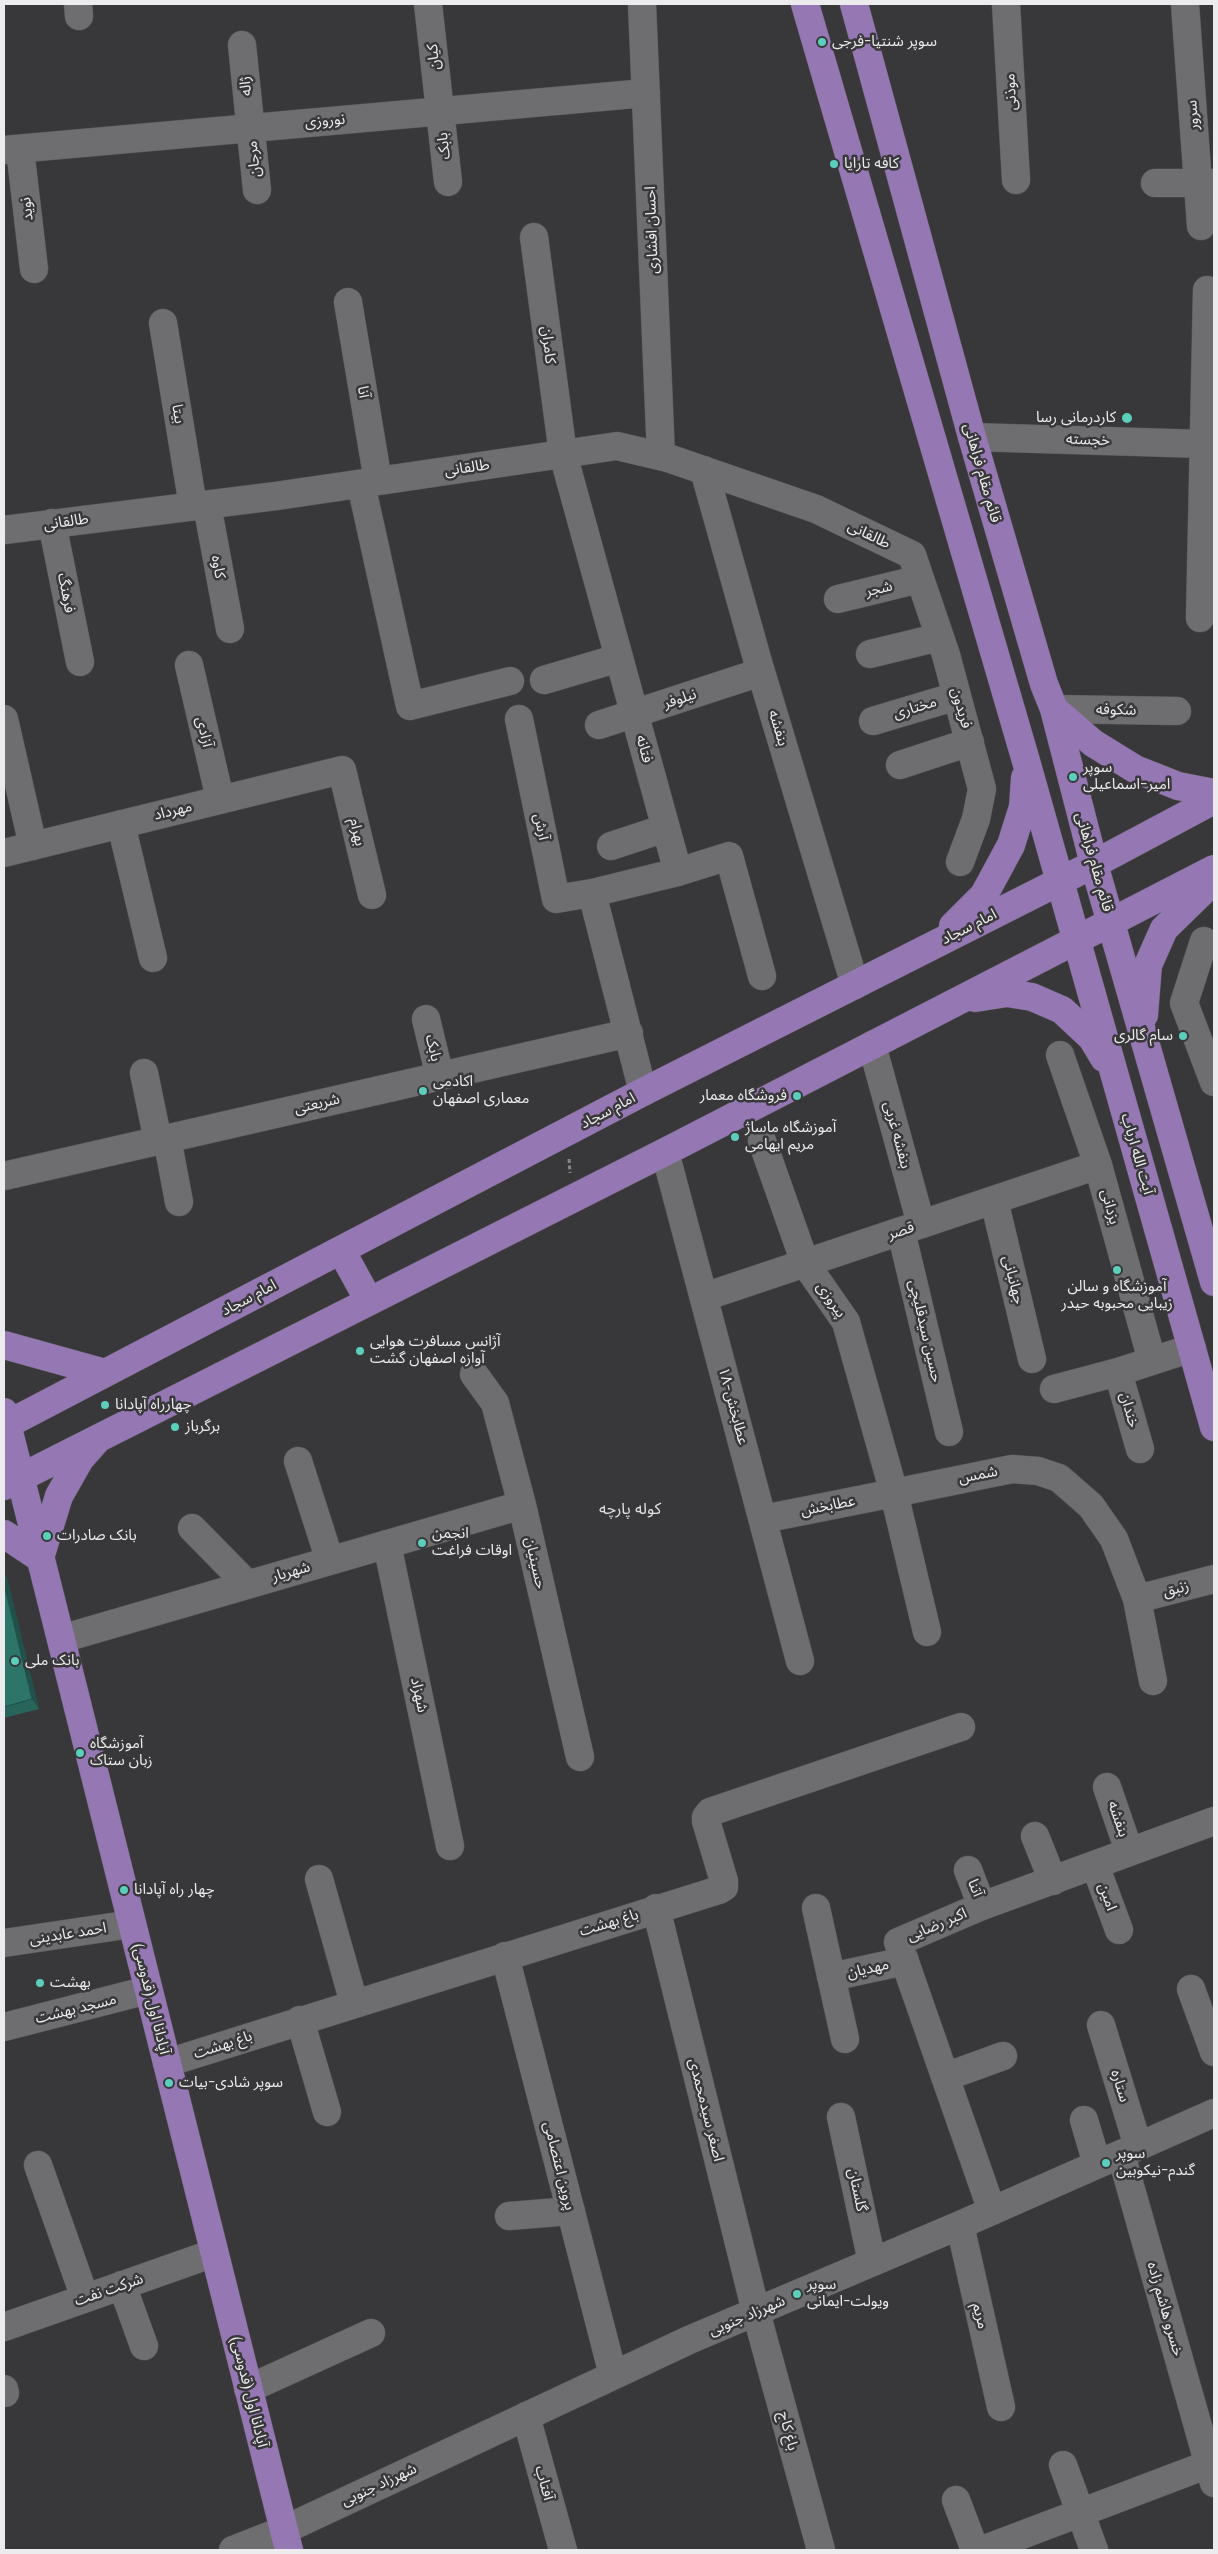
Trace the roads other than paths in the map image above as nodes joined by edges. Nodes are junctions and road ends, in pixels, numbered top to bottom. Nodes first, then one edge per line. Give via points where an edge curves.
1 (428, 4) edge
2 (642, 4) edge
3 (805, 4) edge
4 (854, 4) edge
5 (1006, 4) edge
6 (1185, 4) edge
7 (242, 45) dead end
8 (1203, 92) edge
9 (646, 93) junction
10 (440, 111) junction
11 (250, 128) junction
12 (12, 150) edge
13 (1016, 180) dead end
14 (448, 182) dead end
15 (1155, 183) dead end
16 (1206, 183) edge
17 (257, 190) dead end
18 (1201, 226) dead end
19 (534, 237) dead end
20 (34, 268) dead end
21 (1207, 290) dead end
22 (348, 302) dead end
23 (164, 323) dead end
24 (972, 437) junction
25 (1204, 444) junction
26 (563, 454) junction
27 (661, 456) junction
28 (704, 470) junction
29 (369, 483) junction
30 (200, 505) junction
31 (52, 523) junction
32 (4, 530) edge
33 (916, 567) junction
34 (838, 599) dead end
35 (1200, 618) dead end
36 (230, 629) dead end
37 (940, 637) junction
38 (870, 654) dead end
39 (619, 658) junction
40 (80, 662) dead end
41 (189, 665) dead end
42 (761, 672) junction
43 (544, 680) dead end
44 (510, 681) dead end
45 (1044, 684) junction
46 (957, 696) junction
47 (1007, 697) junction
48 (1054, 710) junction
49 (1177, 711) dead end
50 (635, 714) junction
51 (4, 718) edge
52 (519, 719) dead end
53 (872, 722) dead end
54 (599, 725) dead end
55 (970, 742) junction
56 (1026, 761) junction
57 (900, 765) dead end
58 (342, 770) joint
59 (1214, 793) edge
60 (220, 799) junction
61 (1214, 800) edge
62 (121, 824) junction
63 (666, 828) junction
64 (33, 846) junction
65 (611, 846) dead end
66 (4, 853) edge
67 (960, 862) dead end
68 (1094, 864) junction
69 (1214, 869) edge
70 (678, 872) junction
71 (1214, 880) edge
72 (1060, 881) junction
73 (592, 893) junction
74 (372, 895) dead end
75 (1114, 931) junction
76 (1076, 940) junction
77 (1204, 941) dead end
78 (936, 943) junction
79 (153, 958) dead end
80 (762, 976) dead end
81 (855, 985) junction
82 (956, 1001) junction
83 (426, 1019) dead end
84 (629, 1033) junction
85 (872, 1045) junction
86 (1148, 1052) junction
87 (1060, 1055) dead end
88 (144, 1073) dead end
89 (1114, 1075) junction
90 (440, 1076) junction
91 (1214, 1082) edge
92 (643, 1092) junction
93 (162, 1140) junction
94 (762, 1142) dead end
95 (665, 1152) junction
96 (1098, 1165) junction
97 (4, 1176) edge
98 (994, 1200) junction
99 (179, 1202) dead end
100 (911, 1228) junction
101 (341, 1250) junction
102 (806, 1263) junction
103 (1214, 1282) edge
104 (704, 1297) junction
105 (369, 1301) junction
106 (4, 1345) edge
107 (1192, 1348) junction
108 (1032, 1359) dead end
109 (1152, 1361) junction
110 (1118, 1372) junction
111 (105, 1373) junction
112 (474, 1374) dead end
113 (1054, 1389) dead end
114 (1210, 1400) edge
115 (5, 1421) edge
116 (1214, 1427) edge
117 (949, 1432) dead end
118 (100, 1437) junction
119 (1140, 1449) dead end
120 (298, 1461) dead end
121 (12, 1482) edge
122 (894, 1493) junction
123 (522, 1505) junction
124 (763, 1519) junction
125 (192, 1528) dead end
126 (4, 1534) edge
127 (387, 1544) junction
128 (40, 1558) junction
129 (330, 1561) junction
130 (1214, 1579) edge
131 (247, 1584) junction
132 (1137, 1599) junction
133 (928, 1632) dead end
134 (60, 1639) junction
135 (800, 1661) dead end
136 (1152, 1681) dead end
137 (961, 1727) dead end
138 (580, 1757) dead end
139 (1107, 1788) dead end
140 (1214, 1821) edge
141 (1035, 1836) dead end
142 (450, 1846) dead end
143 (1129, 1851) junction
144 (1095, 1864) junction
145 (968, 1870) dead end
146 (319, 1879) dead end
147 (1052, 1881) junction
148 (982, 1906) junction
149 (656, 1908) junction
150 (816, 1908) dead end
151 (132, 1924) junction
152 (1119, 1930) dead end
153 (4, 1944) edge
154 (505, 1956) junction
155 (905, 1961) junction
156 (831, 1977) junction
157 (1191, 1989) dead end
158 (148, 1990) junction
159 (354, 2003) junction
160 (300, 2020) junction
161 (1101, 2025) dead end
162 (4, 2027) edge
163 (845, 2039) dead end
164 (1214, 2052) edge
165 (1003, 2056) dead end
166 (167, 2063) junction
167 (945, 2077) junction
168 (327, 2112) dead end
169 (1214, 2112) edge
170 (841, 2117) dead end
171 (1084, 2120) dead end
172 (1119, 2155) junction
173 (38, 2165) dead end
174 (571, 2211) junction
175 (992, 2211) junction
176 (509, 2216) dead end
177 (960, 2225) junction
178 (214, 2253) junction
179 (872, 2262) junction
180 (122, 2285) junction
181 (85, 2298) junction
182 (756, 2312) junction
183 (4, 2327) edge
184 (371, 2333) dead end
185 (144, 2346) dead end
186 (613, 2376) junction
187 (248, 2389) junction
188 (1001, 2407) dead end
189 (526, 2416) junction
190 (1063, 2465) dead end
191 (1212, 2473) edge
192 (956, 2500) dead end
193 (1080, 2513) junction
194 (286, 2540) edge
195 (233, 2550) edge
196 (563, 2550) edge
197 (821, 2550) edge
198 (975, 2550) edge
199 (982, 2550) edge
200 (1094, 2550) edge

1 - 10 street, کیان
2 - 9 street, احسان افشاری
3 - 47 main road
4 - 24 main road, قائم مقام فراهانی
5 - 13 street, موذنی
6 - 8 street, سرور
7 - 11 street, ژاله
8 - 16 street, سرور
9 - 10 street, نوروزی
9 - 27 street, احسان افشاری
10 - 11 street, نوروزی
10 - 14 street, بابک
11 - 12 street, نوروزی
11 - 17 street, مرجان
12 - 20 street, نوید
15 - 16 street
16 - 18 street, سرور
19 - 26 street, کامران
21 - 25 street
22 - 29 street, آنا
23 - 30 street, بیتا
24 - 25 street, خجسته
24 - 45 main road, قائم مقام فراهانی
25 - 35 street
26 - 27 street, طالقانی via 617,446
26 - 29 street, طالقانی
26 - 39 street, فتانه
27 - 28 street, طالقانی
28 - 33 street, طالقانی via 816,509
28 - 42 street, بنفشه
29 - 30 street, طالقانی
29 - 44 street, آنا via 410,706
30 - 31 street, طالقانی
30 - 36 street, کاوه
31 - 32 street, طالقانی
31 - 40 street, فرهنگ
33 - 34 street, شجر
33 - 37 street, فریدون
37 - 38 street
37 - 46 street, فریدون
39 - 43 street
39 - 50 street, فتانه
41 - 60 street, آزادی
42 - 50 street, نیلوفر
42 - 81 street, بنفشه
45 - 47 main road via 1043,702 1028,711 1011,705
45 - 48 main road, قائم مقام فراهانی
46 - 53 street, مختاری
46 - 55 street, فریدون
47 - 56 main road
48 - 49 street, شکوفه
48 - 59 main road via 1093,743 1135,770 1178,786
48 - 68 main road, قائم مقام فراهانی
50 - 54 street, نیلوفر
50 - 63 street, فتانه
51 - 64 street
52 - 73 street, آرش via 556,899
55 - 57 street
55 - 67 street, فریدون via 982,789 976,819
56 - 72 main road
56 - 78 main road via 1023,807 1011,845 984,895
58 - 60 street, مهرداد
58 - 74 street, بهرام
60 - 62 street, مهرداد
61 - 68 main road, امام سجاد
62 - 64 street, مهرداد
62 - 79 street
63 - 65 street
63 - 70 street, فتانه
64 - 66 street, مهرداد
68 - 72 main road, امام سجاد
68 - 75 main road, قائم مقام فراهانی
69 - 75 main road
70 - 73 street, آرش
70 - 80 street via 729,856
71 - 86 main road via 1164,929 1148,965 1143,1013
72 - 76 main road, آیت الله ارباب
72 - 78 main road, امام سجاد
73 - 84 street
75 - 76 main road
75 - 86 main road
76 - 82 main road
76 - 89 main road, آیت الله ارباب
77 - 91 street via 1184,1003
78 - 81 main road, امام سجاد
81 - 92 main road, امام سجاد
82 - 85 main road
82 - 89 main road via 1007,993 1032,997 1062,1010 1092,1038
83 - 90 street, بابک
84 - 90 street, شریعتی
84 - 92 street
85 - 95 main road
85 - 100 street, بنفشه غربی
86 - 103 main road
87 - 96 street, یزدانی
88 - 93 street
89 - 107 main road, آیت الله ارباب
90 - 93 street, شریعتی
92 - 101 main road, امام سجاد
93 - 97 street, شریعتی
93 - 99 street
94 - 102 street, پیروزی
95 - 104 street, ۱۸-عطابخش
95 - 105 main road
96 - 98 street, قصر
96 - 109 street, یزدانی
98 - 100 street, قصر
98 - 108 street, جهانبانی
100 - 102 street, قصر
100 - 117 street, حسین سیدقلیچی
101 - 105 main road
101 - 111 main road, امام سجاد
102 - 104 street, قصر
102 - 122 street, پیروزی via 846,1322
104 - 124 street, ۱۸-عطابخش
105 - 118 main road
106 - 111 main road
107 - 109 street
107 - 114 main road, آیت الله ارباب
109 - 110 street
110 - 113 street
110 - 119 street, خندان
111 - 115 main road, امام سجاد
112 - 123 street, حسینیان via 495,1403
114 - 116 main road, آیت الله ارباب
115 - 121 main road
118 - 121 main road
118 - 128 main road via 80,1459 60,1496
120 - 129 street
121 - 128 main road, آپادانا اول (قدوسی)
122 - 124 street, عطابخش
122 - 132 street, شمس via 1012,1469 1038,1471 1058,1478 1091,1506 1114,1540
122 - 133 street
123 - 127 street, شهریار
123 - 138 street, حسینیان
124 - 135 street, ۱۸-عطابخش
125 - 131 street
126 - 128 main road
127 - 129 street, شهریار
127 - 142 street, شهزاد
128 - 134 main road, آپادانا اول (قدوسی)
129 - 131 street, شهریار
130 - 132 street, زنبق
131 - 134 street, شهریار
132 - 136 street, شمس
134 - 151 main road, آپادانا اول (قدوسی)
137 - 149 street, باغ بهشت via 710,1812 706,1821 724,1887
139 - 143 street, بنفشه
140 - 143 street, اکبر رضایی
141 - 147 street
143 - 144 street, اکبر رضایی
144 - 147 street, اکبر رضایی
144 - 152 street, امین
145 - 148 street, آتنا
146 - 159 street
147 - 148 street, اکبر رضایی
148 - 155 street, اکبر رضایی via 900,1941 898,1944
149 - 154 street, باغ بهشت
149 - 182 street, اصغر سیدمحمدی
150 - 156 street
151 - 153 street, احمد عابدینی
151 - 158 main road, آپادانا اول (قدوسی)
154 - 159 street, باغ بهشت
154 - 174 street, پروین اعتصامی
155 - 156 street, مهدیان
155 - 167 street, اکبر رضایی
156 - 163 street
157 - 164 street
158 - 162 street, مسجد بهشت
158 - 166 main road, آپادانا اول (قدوسی)
159 - 160 street, باغ بهشت
160 - 166 street, باغ بهشت
160 - 168 street
161 - 172 street, ستاره
165 - 167 street
166 - 178 main road, آپادانا اول (قدوسی)
167 - 175 street, اکبر رضایی
169 - 172 street, شهرزاد جنوبی
170 - 179 street, گلستان
171 - 172 street
172 - 175 street, شهرزاد جنوبی
172 - 191 street, خسرو هاشم زاده
173 - 181 street
174 - 176 street
174 - 186 street, پروین اعتصامی
175 - 177 street, شهرزاد جنوبی
177 - 179 street, شهرزاد جنوبی
177 - 188 street, مریم
178 - 180 street, شرکت نفت
178 - 187 main road, آپادانا اول (قدوسی)
179 - 182 street, شهرزاد جنوبی
180 - 181 street, شرکت نفت
180 - 185 street
181 - 183 street, شرکت نفت
182 - 186 street, شهرزاد جنوبی
182 - 197 street, باغ کاج
184 - 187 street
186 - 189 street, شهرزاد جنوبی
187 - 194 main road, آپادانا اول (قدوسی)
189 - 194 street, شهرزاد جنوبی
189 - 196 street, آفتاب
190 - 193 street
191 - 193 street, خسرو هاشم زاده
192 - 198 street
193 - 199 street, خسرو هاشم زاده
193 - 200 street
194 - 195 street, شهرزاد جنوبی

